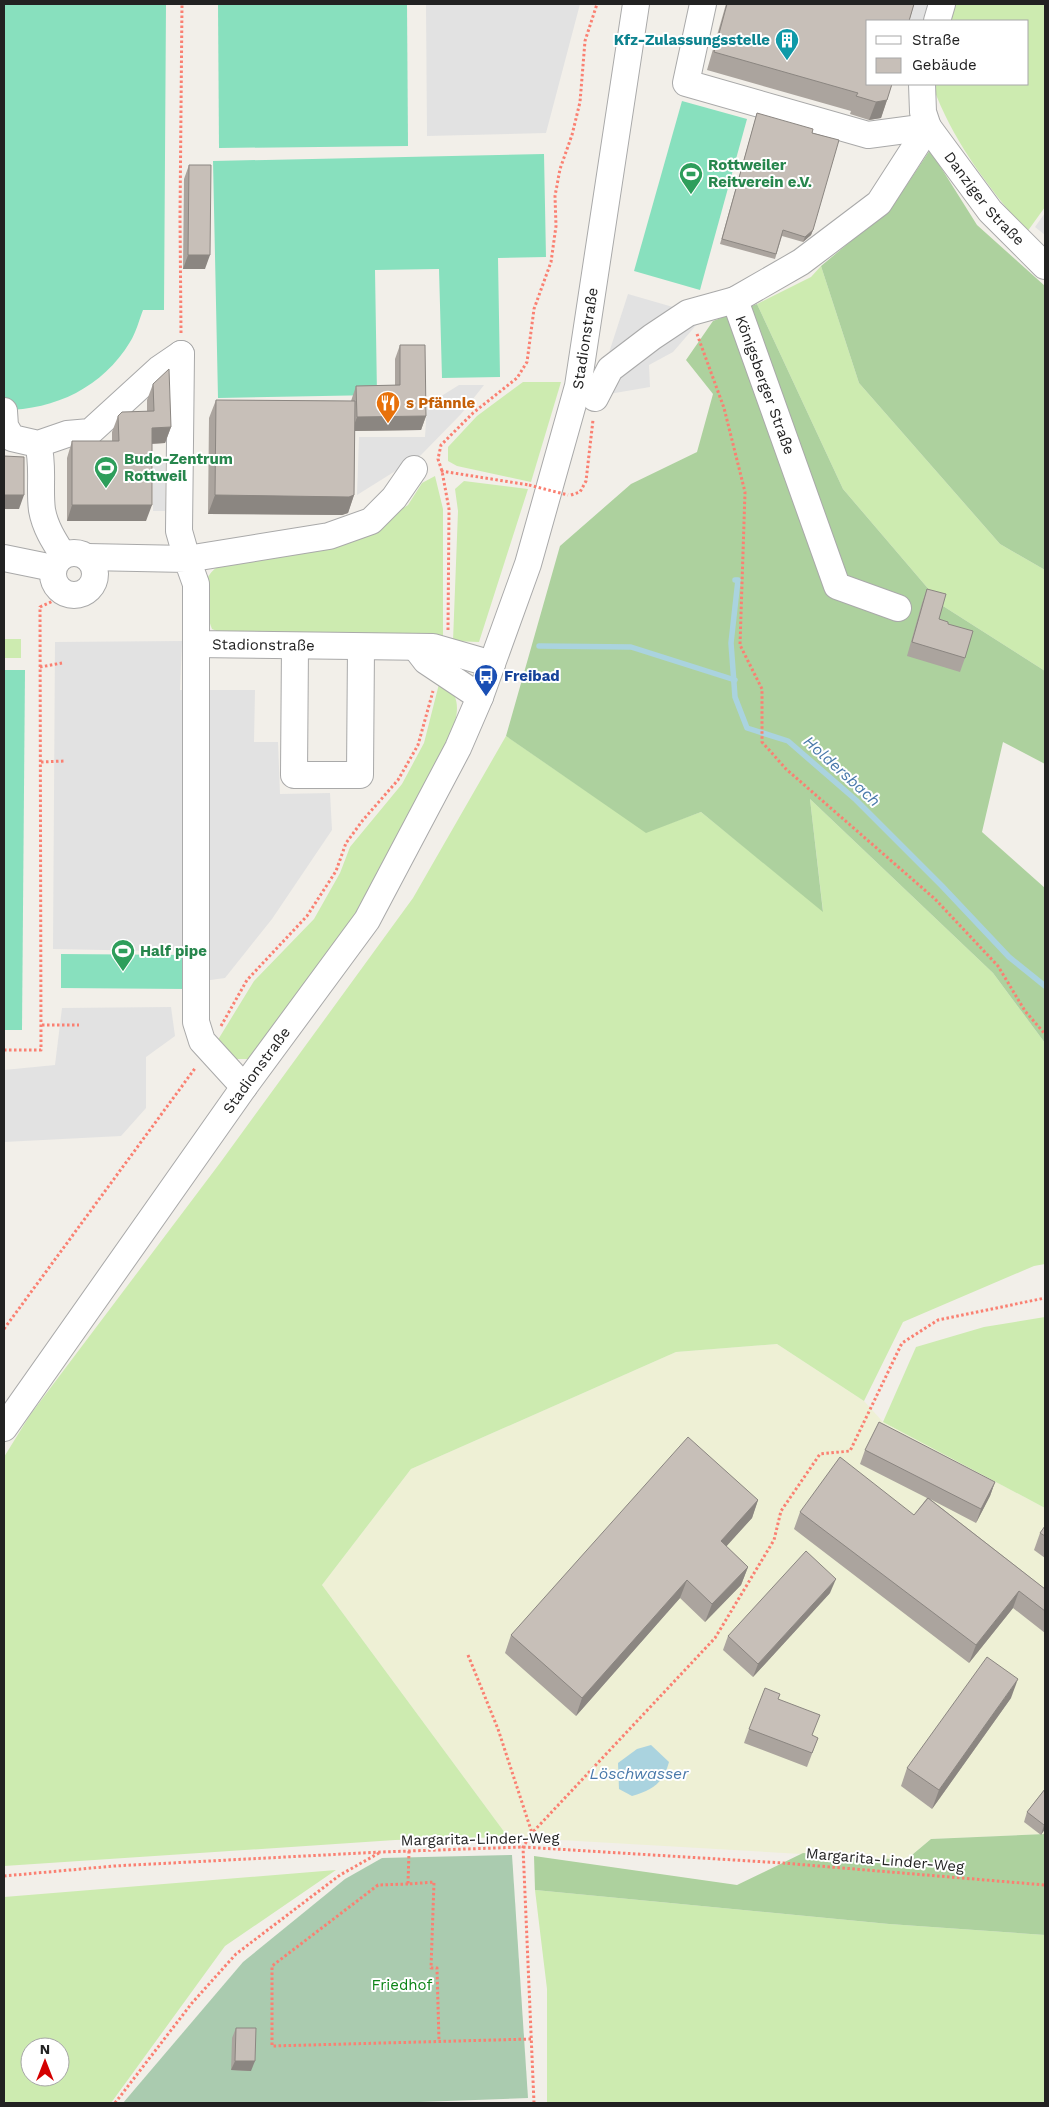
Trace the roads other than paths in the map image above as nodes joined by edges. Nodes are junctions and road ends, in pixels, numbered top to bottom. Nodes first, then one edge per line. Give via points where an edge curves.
1 (636, 4) edge
2 (703, 4) edge
3 (942, 4) edge
4 (937, 20) edge
5 (922, 85) edge
6 (928, 127) junction
7 (1045, 266) edge
8 (735, 300) junction
9 (595, 398) road end
10 (4, 412) edge
11 (38, 444) junction
12 (414, 469) dead end
13 (4, 558) edge
14 (187, 559) junction
15 (68, 560) junction
16 (898, 608) dead end
17 (196, 644) junction
18 (295, 646) junction
19 (361, 647) junction
20 (442, 660) junction
21 (492, 664) junction
22 (480, 697) junction
23 (244, 1087) junction
24 (4, 1428) edge

1 - 21 street, Stadionstraße via 578,386 528,564
2 - 6 street via 686,83 868,135
3 - 4 street
5 - 6 street via 923,112
6 - 7 street, Danziger Straße via 990,211
6 - 8 street, Königsberger Straße via 879,202 801,262
8 - 9 street via 688,313 610,370
8 - 16 street, Königsberger Straße via 837,586
10 - 11 street via 5,426 12,438
11 - 14 street, Stadionstraße via 67,434 90,432 159,369 181,354 179,531
11 - 15 street via 42,509 47,528
12 - 14 street via 394,498 371,521 329,536
13 - 15 street
14 - 15 street
14 - 17 street, Stadionstraße via 196,584
15 - 15 street via 53,576 55,584 68,594 84,592 94,579 92,563
17 - 18 street, Stadionstraße
17 - 23 street via 196,1022 202,1041
18 - 19 street, Stadionstraße
18 - 19 street via 294,775 360,775
19 - 20 street, Stadionstraße via 416,648 426,661
20 - 21 street, Stadionstraße
20 - 22 street, Stadionstraße
21 - 22 street, Stadionstraße
22 - 23 street, Stadionstraße via 458,748 367,920
23 - 24 street, Stadionstraße

